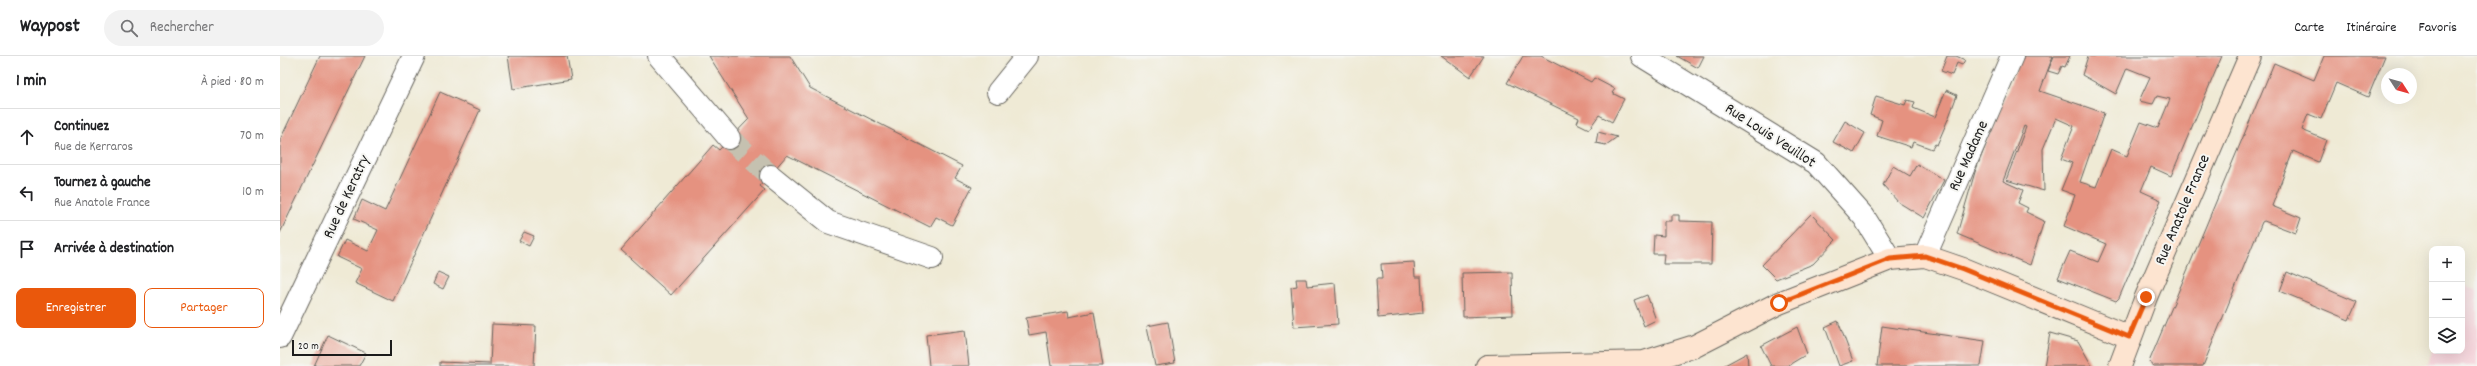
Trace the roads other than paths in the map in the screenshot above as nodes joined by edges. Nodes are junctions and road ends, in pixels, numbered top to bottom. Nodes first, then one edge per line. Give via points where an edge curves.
1 (414, 56) edge
2 (659, 56) edge
3 (1027, 56) edge
4 (1642, 56) edge
5 (2012, 56) edge
6 (2250, 56) edge
7 (998, 92) dead end
8 (728, 138) tunnel mouth
9 (771, 176) tunnel mouth
10 (1925, 256) junction
11 (932, 258) dead end
12 (1890, 259) junction
13 (280, 337) edge
14 (2129, 337) junction
15 (1487, 366) edge
16 (2120, 366) edge

1 - 13 street, Rue de Keratry
2 - 8 street
3 - 7 street
4 - 12 street, Rue Louis Veuillot via 1816,163 1864,217
5 - 10 street, Rue Madame
6 - 14 street, Rue Anatole France
9 - 11 street via 828,222
10 - 12 street
10 - 14 street
12 - 15 street via 1779,303 1695,346 1644,362
14 - 16 street, Rue Anatole France

